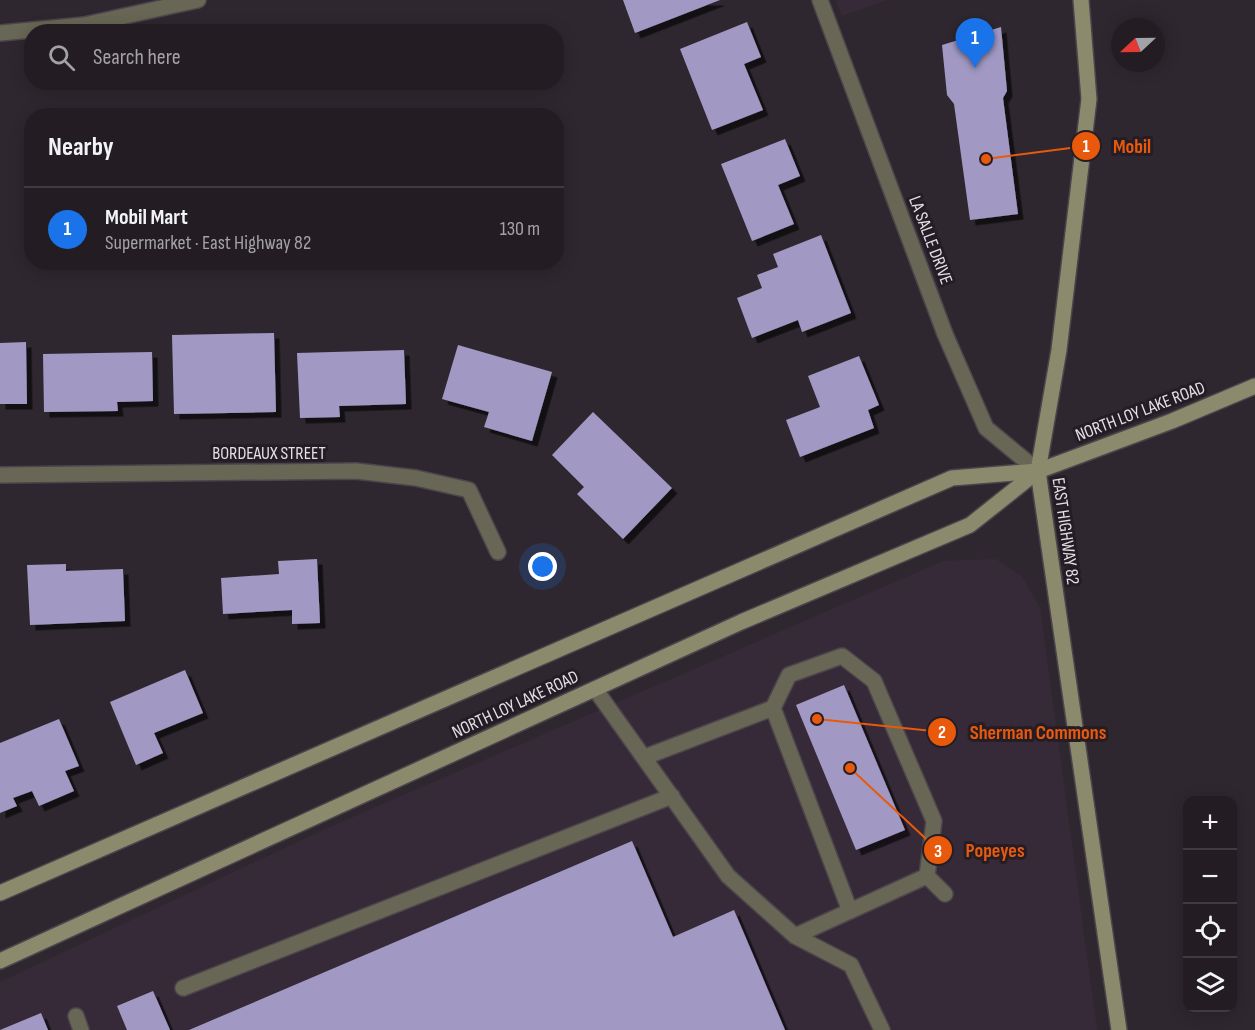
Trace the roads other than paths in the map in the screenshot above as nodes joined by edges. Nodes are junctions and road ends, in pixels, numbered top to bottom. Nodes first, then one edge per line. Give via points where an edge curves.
1 (198, 0) edge
2 (820, 0) edge
3 (1081, 0) edge
4 (93, 24) edge
5 (24, 31) edge
6 (0, 33) edge
7 (1255, 386) edge
8 (1038, 471) junction
9 (0, 475) edge
10 (498, 552) dead end
11 (595, 689) junction
12 (773, 708) junction
13 (645, 757) junction
14 (672, 796) junction
15 (927, 876) junction
16 (0, 893) edge
17 (945, 894) dead end
18 (850, 911) junction
19 (795, 936) junction
20 (0, 961) edge
21 (183, 988) dead end
22 (882, 1030) edge
23 (1119, 1030) edge

1 - 4 street
2 - 8 street, LA SALLE DRIVE via 945,334 986,428
3 - 8 main road, EAST HIGHWAY 82 via 1089,99 1059,350
5 - 6 street
7 - 8 main road, NORTH LOY LAKE ROAD
8 - 11 main road, NORTH LOY LAKE ROAD via 970,525
8 - 16 main road, NORTH LOY LAKE ROAD via 952,478
8 - 23 main road, EAST HIGHWAY 82
9 - 10 street, BORDEAUX STREET via 356,471 416,478 469,490
11 - 13 street
11 - 20 main road, NORTH LOY LAKE ROAD
12 - 13 street
12 - 15 street via 789,675 842,656 874,681 934,821
12 - 18 street
13 - 14 street
14 - 19 street via 728,876
14 - 21 street
15 - 17 street
15 - 18 street
18 - 19 street
19 - 22 street via 851,965

